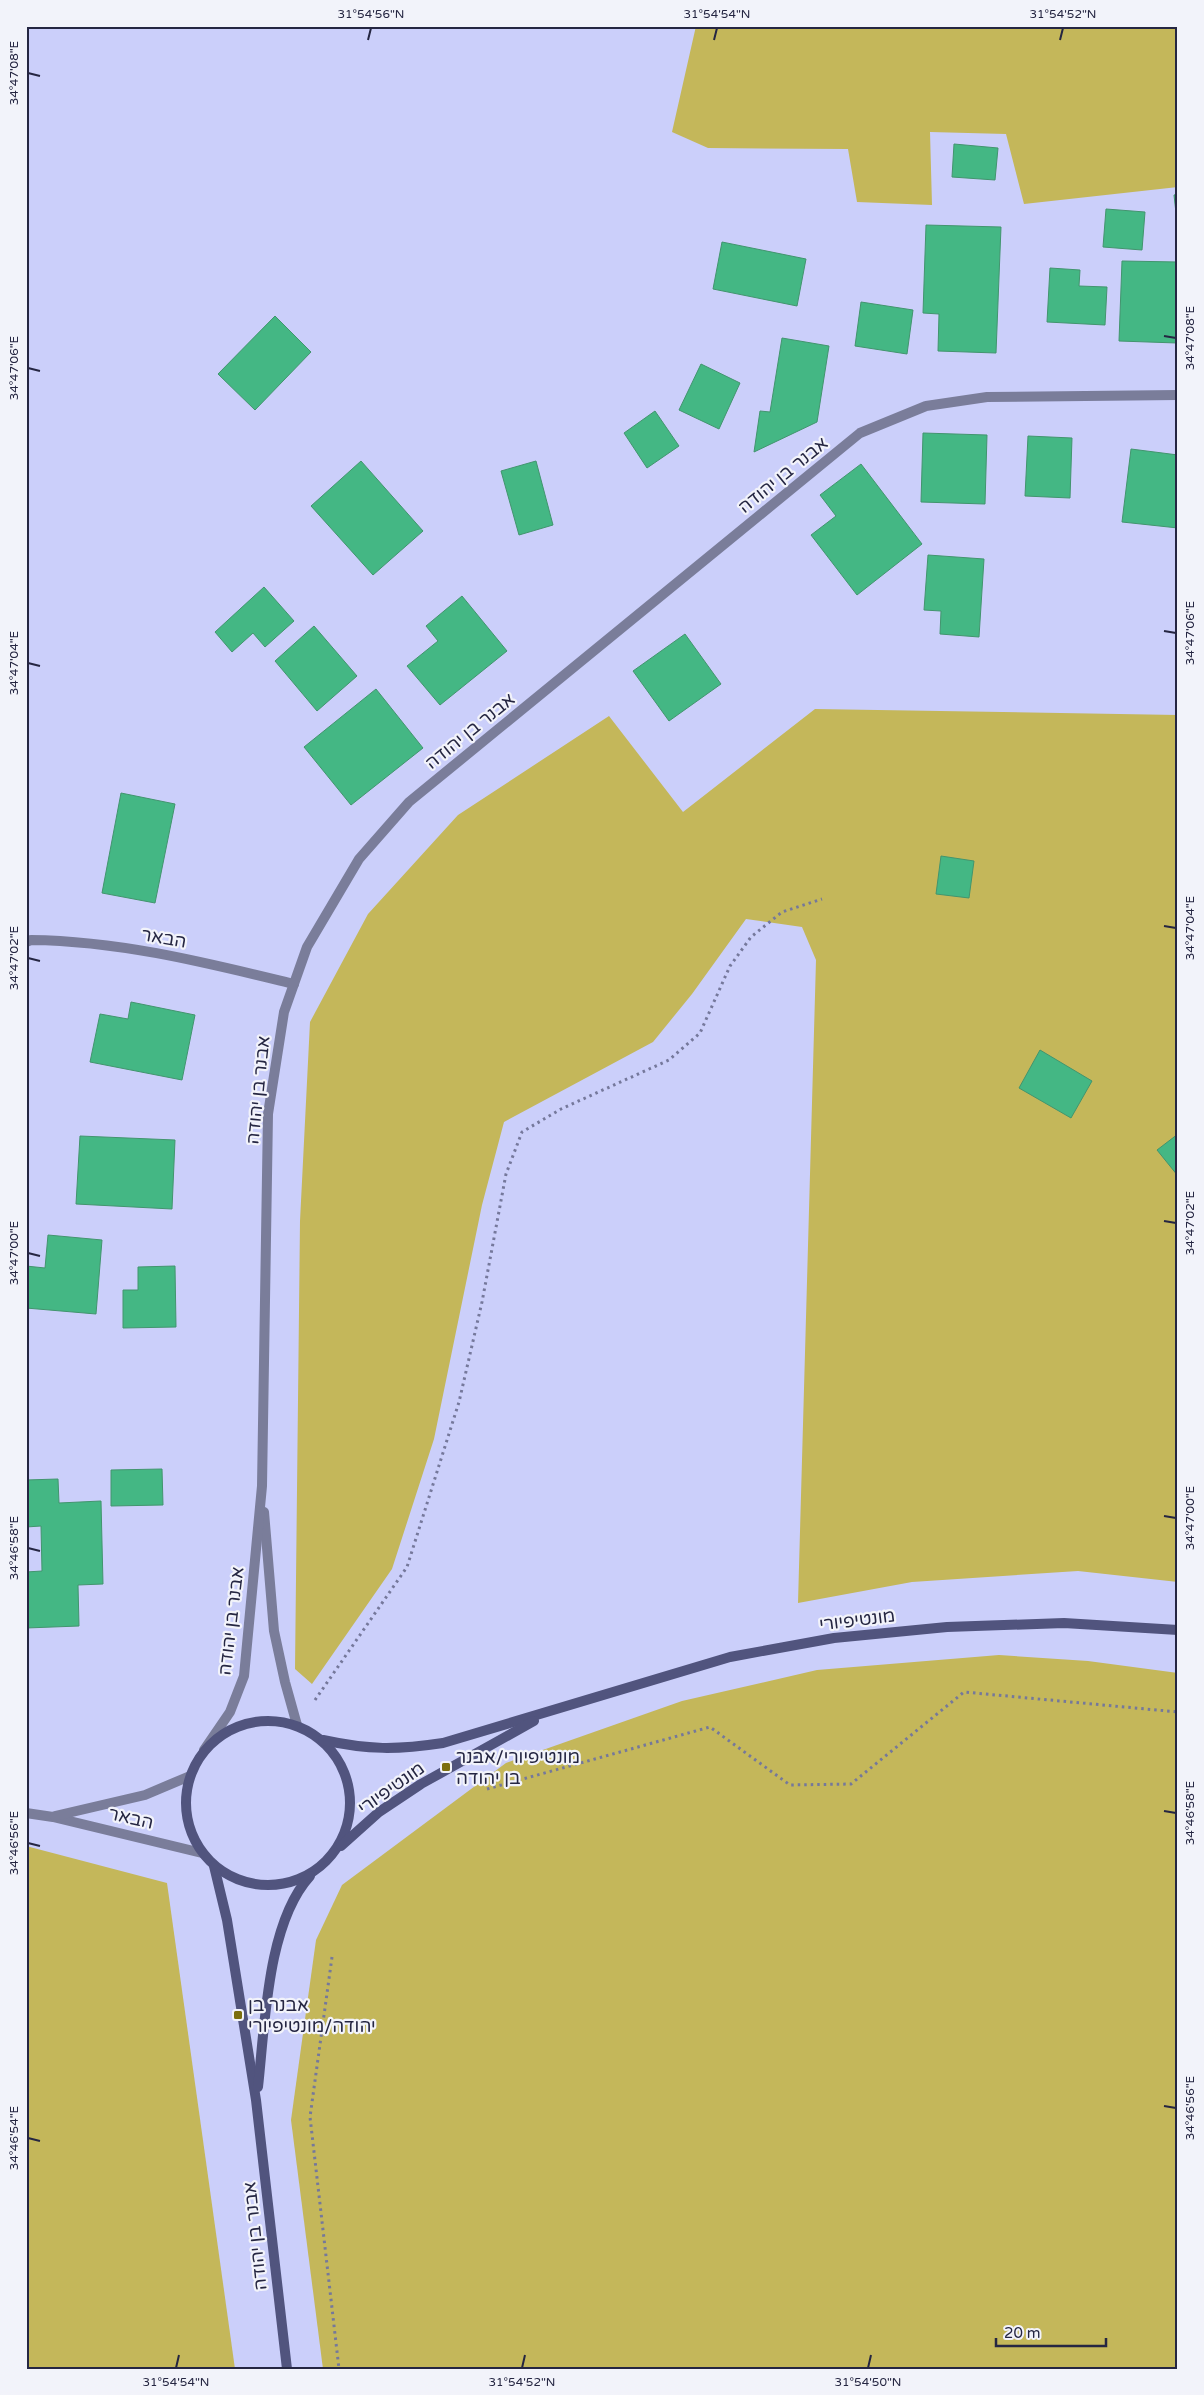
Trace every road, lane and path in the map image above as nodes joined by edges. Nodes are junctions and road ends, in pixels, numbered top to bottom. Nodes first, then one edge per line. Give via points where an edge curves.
1 (1178, 395) edge
2 (822, 899) dead end
3 (26, 942) edge
4 (294, 984) junction
5 (262, 1486) junction
6 (1178, 1630) edge
7 (550, 1712) junction
8 (1178, 1712) edge
9 (297, 1725) junction
10 (322, 1740) junction
11 (204, 1750) junction
12 (190, 1776) junction
13 (487, 1789) dead end
14 (26, 1813) edge
15 (53, 1817) junction
16 (202, 1853) junction
17 (334, 1853) junction
18 (214, 1866) junction
19 (314, 1872) junction
20 (332, 1956) dead end
21 (256, 2100) junction
22 (287, 2369) edge
23 (339, 2369) edge

1 - 4 street, אבנר בן יהודה via 987,397 926,406 860,433 409,802 358,859 307,947
2 - 9 path via 782,912 751,936 730,966 700,1033 669,1060 561,1109 522,1132 506,1174 459,1402 407,1567
3 - 4 street, הבאר via 71,940 164,954
4 - 5 street, אבנר בן יהודה via 284,1012 268,1114
5 - 9 street, אבנר בן יהודה via 274,1631
5 - 11 street, אבנר בן יהודה via 244,1676 230,1712
6 - 7 street, מונטיפיורי via 1064,1623 947,1627 834,1638 730,1657
7 - 10 street, מונטיפיורי via 443,1743 402,1749 358,1747
7 - 17 street, מונטיפיורי via 414,1789 379,1812
8 - 13 path via 964,1692 851,1784 790,1785 710,1727
9 - 10 street
9 - 11 street via 272,1720 247,1723 223,1733
10 - 17 street via 338,1758 348,1782 351,1806 346,1830
11 - 12 street
12 - 15 street, הבאר via 146,1795
12 - 16 street via 186,1802 189,1829
14 - 15 street, הבאר
15 - 16 street, הבאר
16 - 18 street
17 - 19 street
18 - 19 street via 237,1880 263,1886 289,1884
18 - 21 street, אבנר בן יהודה via 227,1920
19 - 21 street, אבנר בן יהודה via 290,1906 281,1932 271,1975
20 - 23 path via 310,2117
21 - 22 street, אבנר בן יהודה

